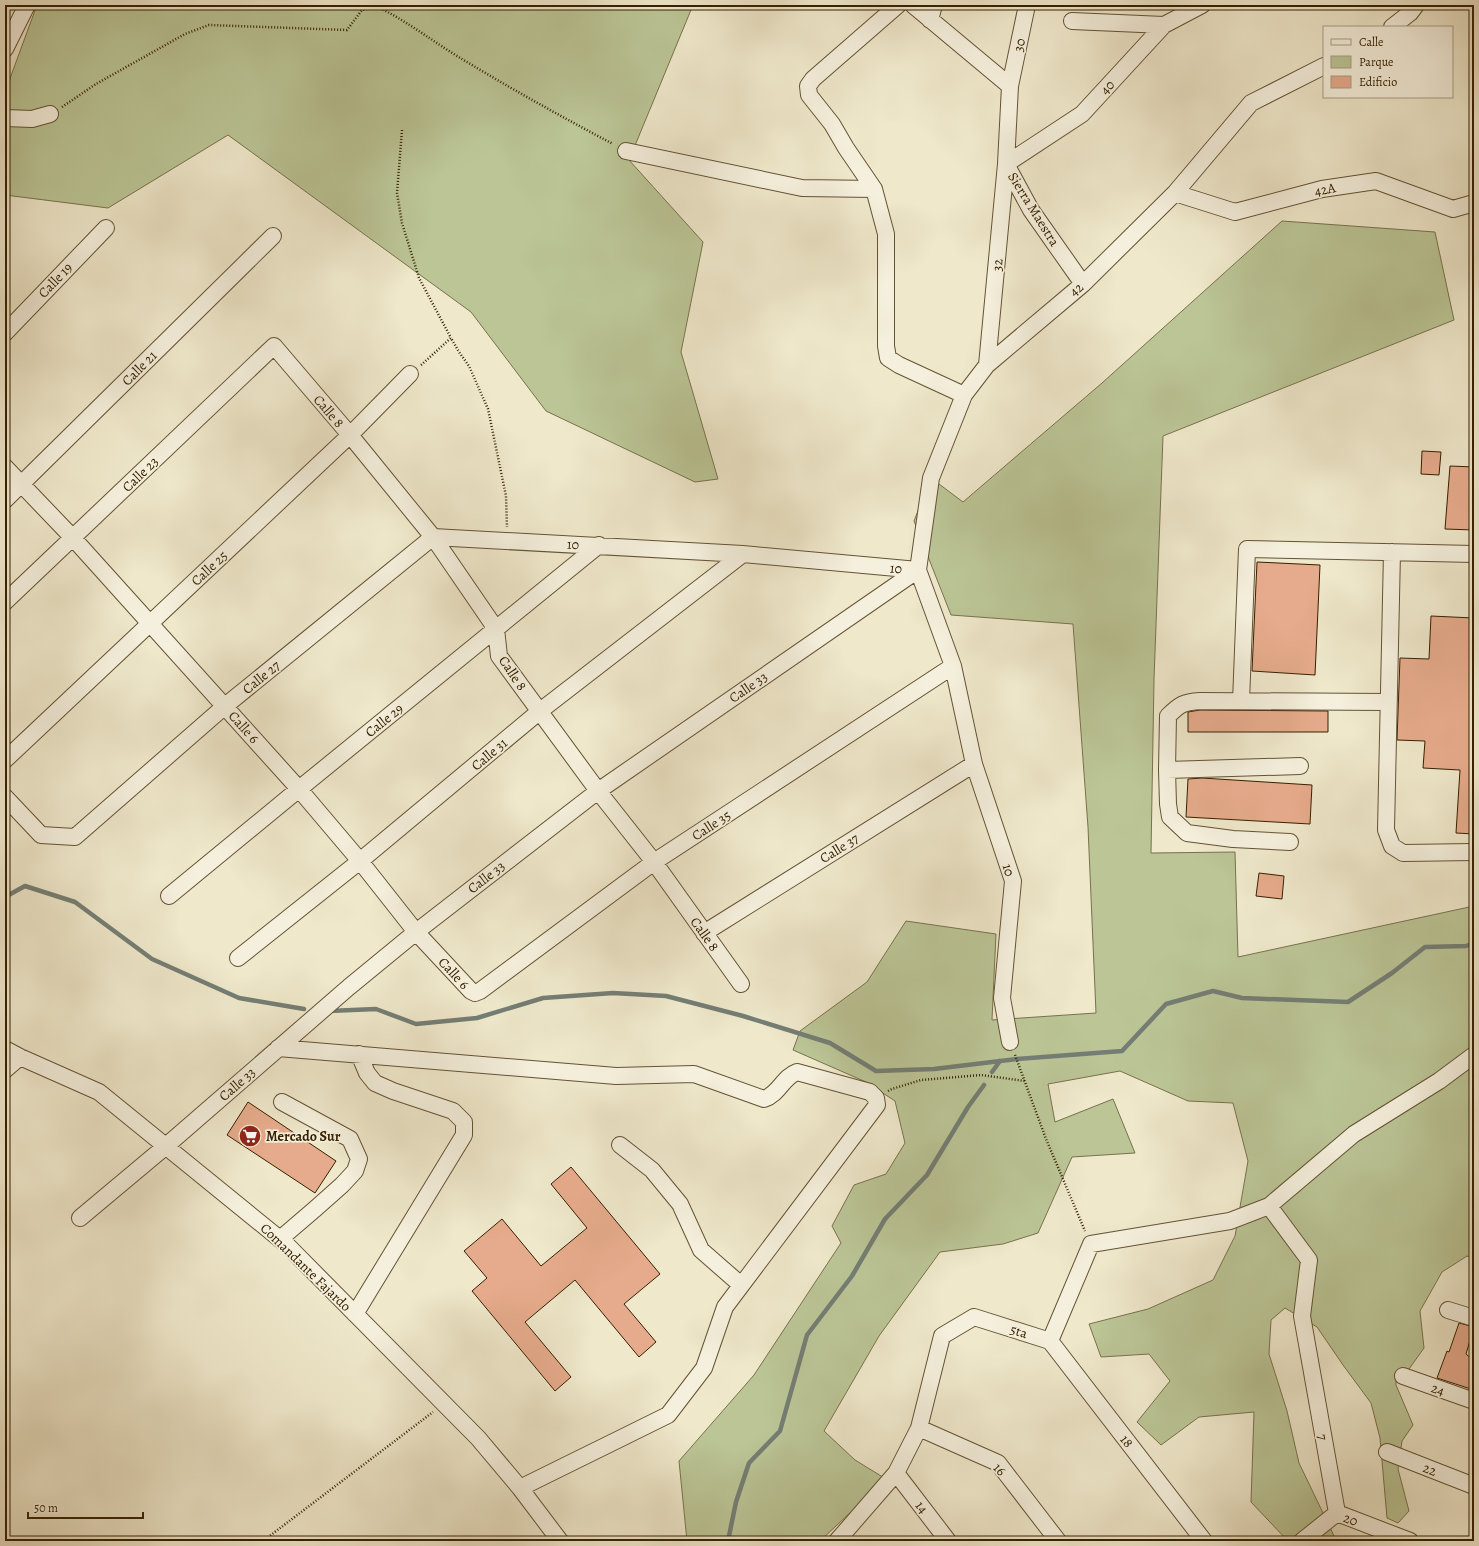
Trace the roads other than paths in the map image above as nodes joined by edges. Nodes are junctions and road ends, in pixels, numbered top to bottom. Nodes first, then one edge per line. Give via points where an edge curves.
1 (26, 5) edge
2 (898, 5) edge
3 (913, 5) edge
4 (934, 5) edge
5 (1027, 5) edge
6 (1202, 5) edge
7 (1409, 8) edge
8 (930, 20) junction
9 (1072, 21) dead end
10 (1164, 26) junction
11 (1393, 26) edge
12 (5, 49) edge
13 (1323, 67) edge
14 (1010, 86) junction
15 (50, 114) road end
16 (5, 118) edge
17 (626, 151) road end
18 (1006, 164) junction
19 (874, 189) junction
20 (1175, 193) junction
21 (1474, 203) edge
22 (106, 228) dead end
23 (273, 236) dead end
24 (1083, 284) junction
25 (5, 333) edge
26 (274, 346) joint
27 (987, 365) junction
28 (410, 374) road end
29 (964, 395) junction
30 (350, 435) junction
31 (5, 467) edge
32 (21, 485) junction
33 (5, 500) edge
34 (433, 537) junction
35 (73, 538) junction
36 (599, 545) junction
37 (1392, 552) junction
38 (743, 554) junction
39 (1474, 554) edge
40 (918, 570) junction
41 (5, 602) edge
42 (150, 624) junction
43 (496, 629) junction
44 (953, 666) junction
45 (1241, 701) junction
46 (1388, 702) junction
47 (225, 706) junction
48 (540, 711) junction
49 (5, 760) edge
50 (974, 764) junction
51 (1300, 766) dead end
52 (1167, 770) junction
53 (299, 789) junction
54 (598, 790) junction
55 (5, 797) edge
56 (1290, 842) dead end
57 (1474, 852) edge
58 (360, 861) junction
59 (654, 862) junction
60 (169, 896) dead end
61 (416, 932) junction
62 (704, 933) junction
63 (238, 958) dead end
64 (741, 984) dead end
65 (475, 993) joint
66 (1010, 1042) road end
67 (278, 1048) junction
68 (5, 1049) edge
69 (359, 1054) junction
70 (1474, 1055) edge
71 (20, 1057) junction
72 (5, 1070) edge
73 (282, 1102) dead end
74 (620, 1145) dead end
75 (166, 1146) junction
76 (1269, 1206) junction
77 (80, 1218) dead end
78 (280, 1239) junction
79 (741, 1285) junction
80 (1448, 1310) dead end
81 (355, 1314) junction
82 (1474, 1318) edge
83 (1050, 1341) junction
84 (1403, 1376) dead end
85 (1474, 1401) edge
86 (919, 1428) junction
87 (1387, 1452) dead end
88 (896, 1473) junction
89 (1474, 1486) edge
90 (520, 1488) junction
91 (1337, 1513) junction
92 (560, 1541) edge
93 (837, 1541) edge
94 (948, 1541) edge
95 (1058, 1541) edge
96 (1204, 1541) edge
97 (1302, 1541) edge
98 (1410, 1541) edge

1 - 12 street
2 - 19 street via 808,86 809,95 832,124
3 - 8 street
4 - 8 street
5 - 14 street, 30
6 - 10 street, 40
7 - 11 street
8 - 14 street
9 - 10 street
10 - 18 street, 40 via 1082,114
13 - 20 street, 42 via 1251,103
14 - 18 street, Sierra Maestra
15 - 16 street via 32,119
17 - 19 street via 802,188
18 - 24 street, Sierra Maestra via 1031,210
18 - 27 street, 32
19 - 29 street via 886,234 888,358
20 - 21 street, 42A via 1235,212 1322,189 1376,181 1453,209
20 - 24 street, 42
22 - 25 street, Calle 19
23 - 32 street, Calle 21
24 - 27 street, 42
26 - 30 street, Calle 8
26 - 35 street, Calle 23
27 - 29 street, 42
28 - 30 street, Calle 25
29 - 40 street, 42 via 932,478
30 - 34 street, Calle 8
30 - 42 street, Calle 25
31 - 32 street, Calle 6
32 - 33 street, Calle 21
32 - 35 street, Calle 6
34 - 36 street, 10
34 - 43 street, Calle 8
34 - 47 street, Calle 27
35 - 41 street, Calle 23
35 - 42 street, Calle 6
36 - 38 street, 10
36 - 43 street, Calle 29
37 - 39 street
37 - 45 street via 1248,549
37 - 46 street
38 - 40 street, 10
38 - 48 street, Calle 31
40 - 44 street, 10
40 - 54 street, Calle 33
42 - 47 street, Calle 6
42 - 49 street, Calle 25
43 - 48 street, Calle 8 via 499,656
43 - 53 street, Calle 29
44 - 50 street, 10
44 - 59 street, Calle 35
45 - 46 street
45 - 52 street via 1187,702 1176,708 1168,716
46 - 57 street via 1386,830 1392,846 1403,853
47 - 53 street, Calle 6
47 - 55 street, Calle 27 via 75,837 41,835
48 - 54 street, Calle 8
48 - 58 street, Calle 31
50 - 62 street, Calle 37
50 - 66 street, 10 via 1013,881 1002,998
51 - 52 street
52 - 56 street via 1170,817 1187,833
53 - 58 street, Calle 6
53 - 60 street, Calle 29
54 - 59 street, Calle 8
54 - 61 street, Calle 33
58 - 61 street, Calle 6
58 - 63 street, Calle 31
59 - 62 street, Calle 8
59 - 65 street, Calle 35
61 - 65 street, Calle 6
61 - 67 street, Calle 33
62 - 64 street, Calle 8
67 - 69 street
67 - 75 street, Calle 33
68 - 71 street, Comandante Fajardo
69 - 79 street via 616,1076 694,1074 764,1098 771,1096 790,1074 797,1072 870,1092 876,1098 877,1105
69 - 81 street via 367,1073 375,1083 453,1111 464,1122 464,1135
70 - 76 street via 1439,1081 1354,1134
71 - 72 street
71 - 75 street, Comandante Fajardo via 99,1092
73 - 78 street via 350,1139 359,1159 355,1171 342,1185
74 - 79 street via 652,1170 680,1204 701,1250
75 - 77 street, Calle 33
75 - 78 street, Comandante Fajardo
76 - 83 street via 1230,1221 1091,1244
76 - 91 street, 7 via 1310,1260 1302,1316
78 - 81 street, Comandante Fajardo
79 - 90 street via 725,1307 704,1368 668,1415
80 - 82 street
81 - 90 street, Comandante Fajardo via 478,1438
83 - 86 street, 5ta via 974,1317 942,1336
83 - 96 street, 18
84 - 85 street, 24
86 - 88 street, 5ta
86 - 95 street, 16 via 998,1463
87 - 89 street, 22
88 - 93 street, 5ta
88 - 94 street, 14
90 - 92 street, Comandante Fajardo
91 - 97 street
91 - 98 street, 20

